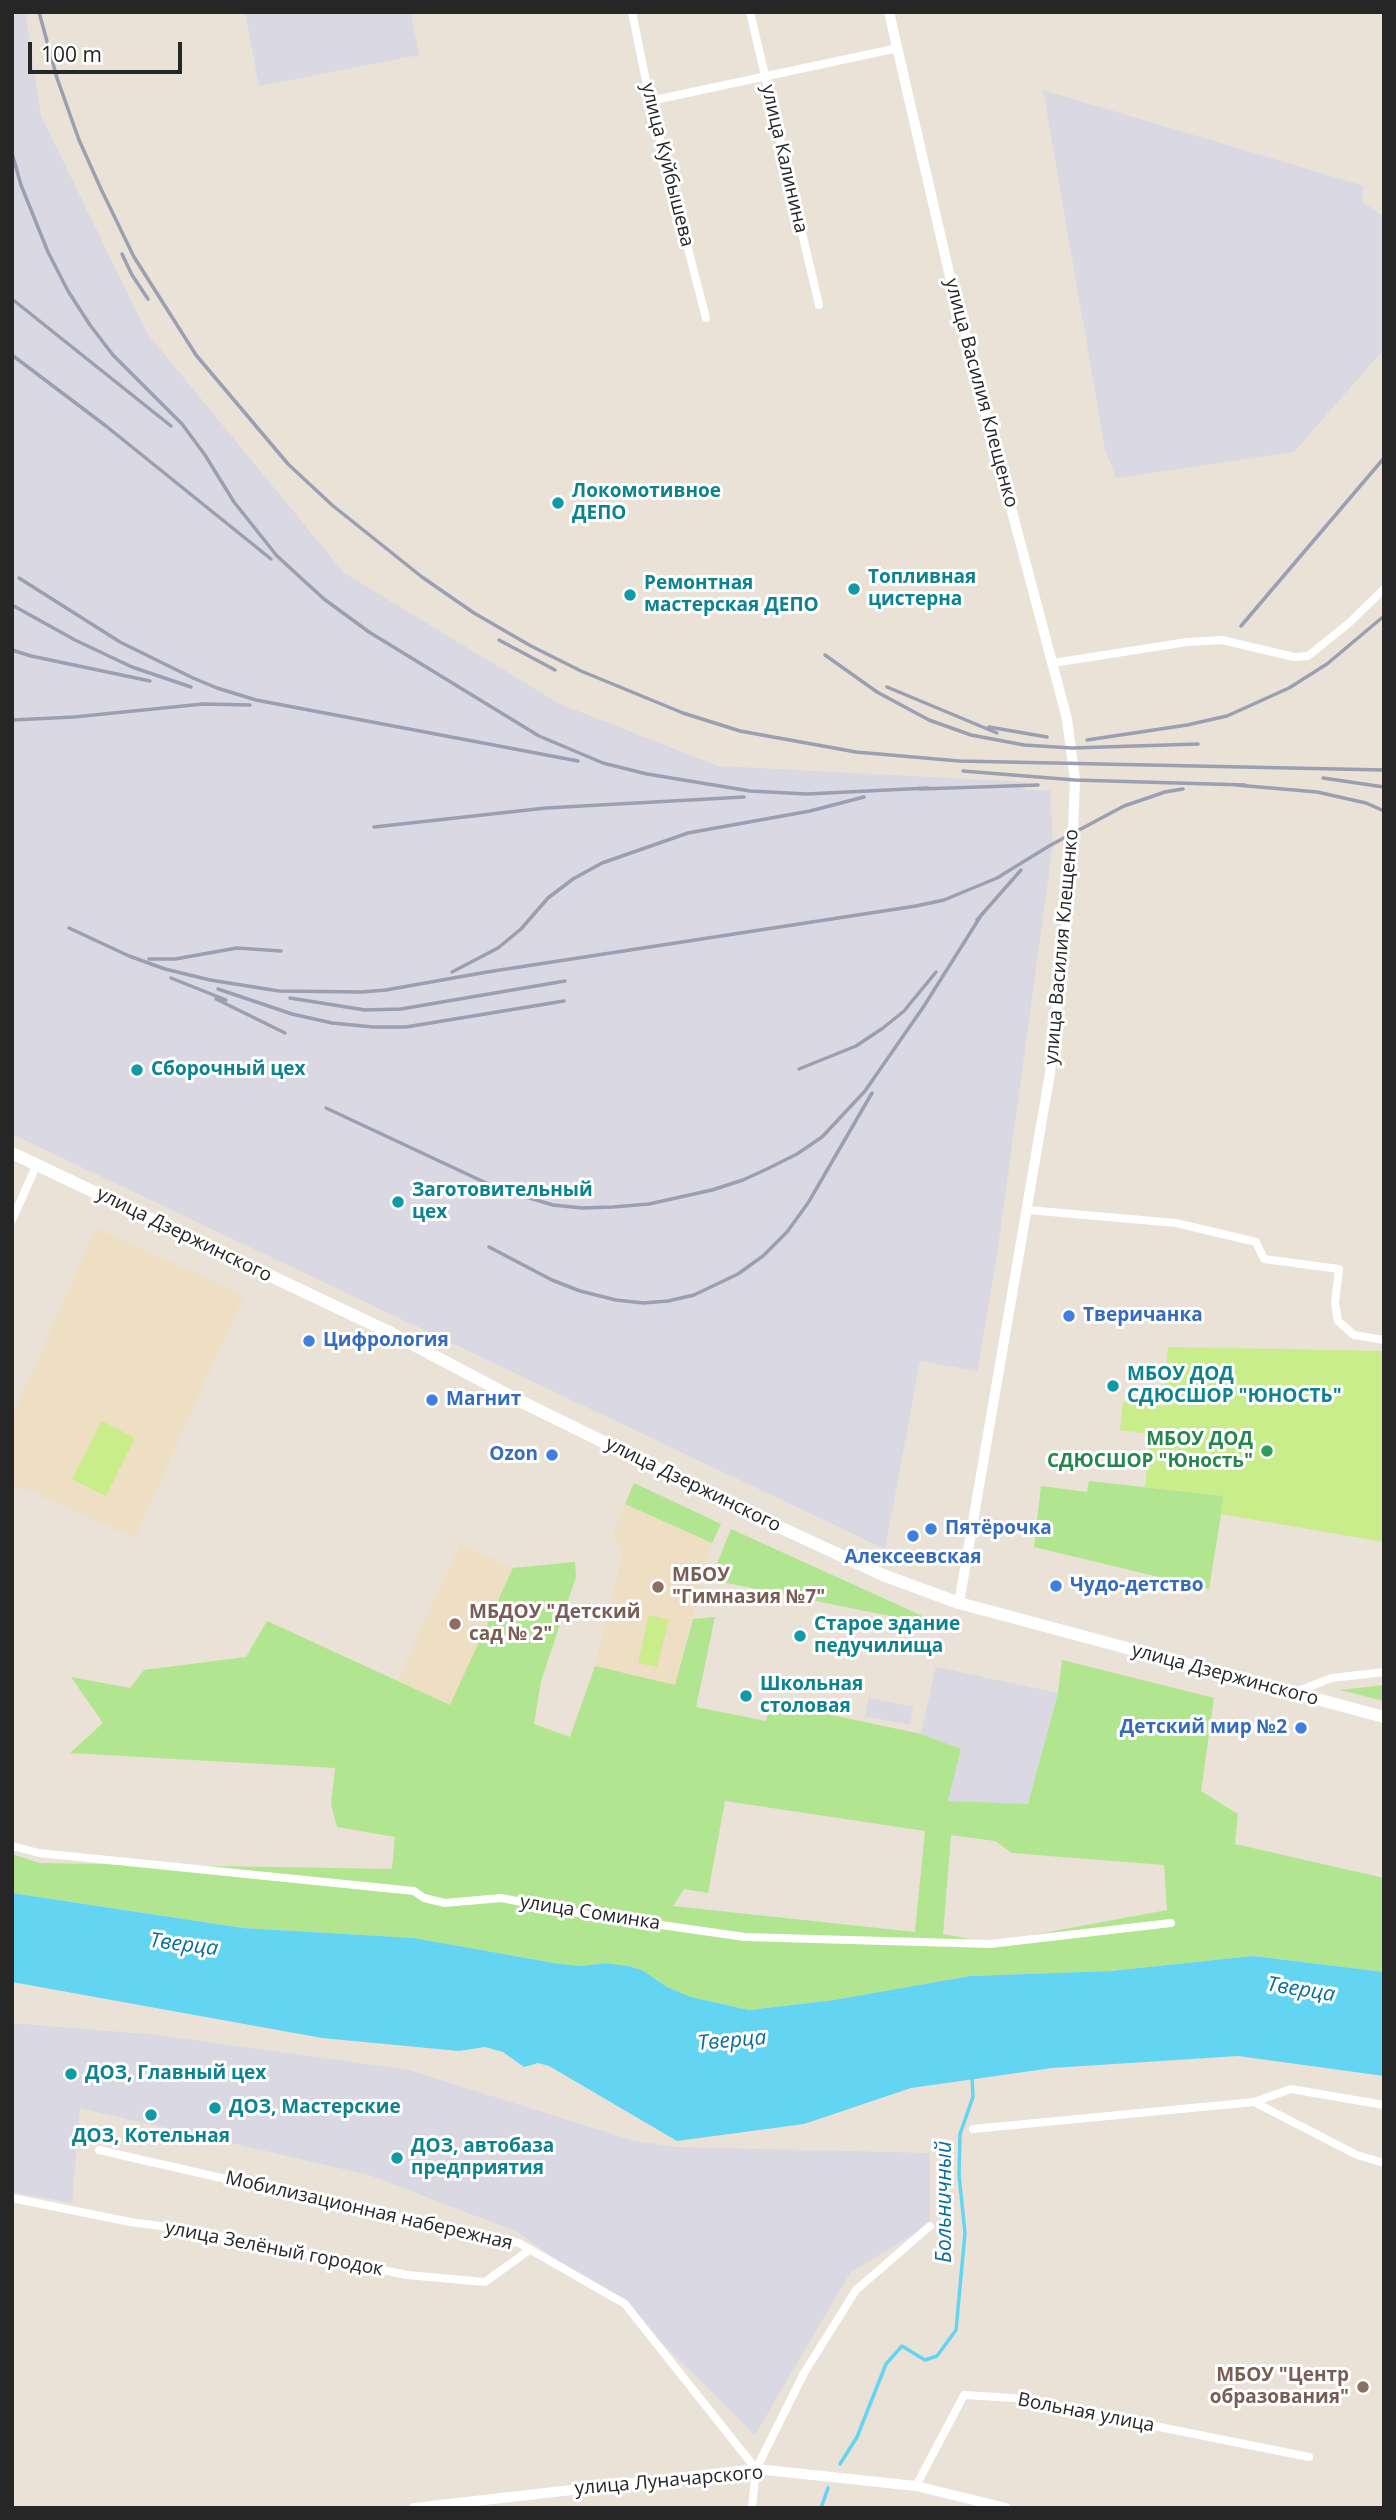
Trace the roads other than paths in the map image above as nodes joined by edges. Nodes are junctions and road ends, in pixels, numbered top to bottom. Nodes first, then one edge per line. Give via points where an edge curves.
1 (632, 12) edge
2 (750, 12) edge
3 (890, 12) edge
4 (898, 48) junction
5 (765, 78) junction
6 (650, 101) junction
7 (819, 305) dead end
8 (706, 318) dead end
9 (1384, 589) edge
10 (1053, 663) junction
11 (12, 1153) edge
12 (37, 1164) junction
13 (1028, 1210) junction
14 (12, 1220) edge
15 (1384, 1340) edge
16 (960, 1603) junction
17 (1384, 1672) edge
18 (1293, 1693) junction
19 (1384, 1717) edge
20 (12, 1846) edge
21 (1171, 1923) dead end
22 (1254, 2102) junction
23 (1384, 2105) edge
24 (973, 2129) dead end
25 (99, 2150) dead end
26 (1384, 2164) edge
27 (12, 2197) edge
28 (930, 2226) dead end
29 (528, 2251) junction
30 (1309, 2457) dead end
31 (755, 2469) junction
32 (916, 2486) junction
33 (414, 2508) edge
34 (752, 2508) edge
35 (1006, 2508) edge

1 - 6 street, улица Куйбышева
2 - 5 street, улица Калинина
3 - 4 street, улица Василия Клещенко
4 - 5 street
4 - 10 street, улица Василия Клещенко via 950,277
5 - 6 street
5 - 7 street, улица Калинина
6 - 8 street, улица Куйбышева
9 - 10 street via 1308,656 1294,657 1222,640
10 - 13 street, улица Василия Клещенко via 1074,764 1072,881 1050,1073
11 - 12 main road, улица Дзержинского
12 - 14 street
12 - 16 main road, улица Дзержинского via 391,1333 734,1506 883,1575
13 - 15 street via 1176,1223 1256,1242 1264,1259 1339,1269 1338,1321 1354,1335
13 - 16 street, улица Василия Клещенко
16 - 18 main road, улица Дзержинского
17 - 18 street via 1332,1678
18 - 19 main road, улица Дзержинского
20 - 21 street, улица Соминка via 39,1853 414,1891 446,1903 501,1898 745,1937 990,1944
22 - 23 street via 1291,2089
22 - 24 street
22 - 26 street
25 - 29 street, Мобилизационная набережная via 519,2243
27 - 29 street, улица Зелёный городок via 407,2275 485,2282
28 - 31 street via 856,2290 804,2373
29 - 31 street, Мобилизационная набережная via 625,2304
30 - 32 street, Вольная улица via 1015,2398 964,2395
31 - 32 street, улица Луначарского
31 - 33 street, улица Луначарского
31 - 34 street
32 - 35 street, улица Луначарского

